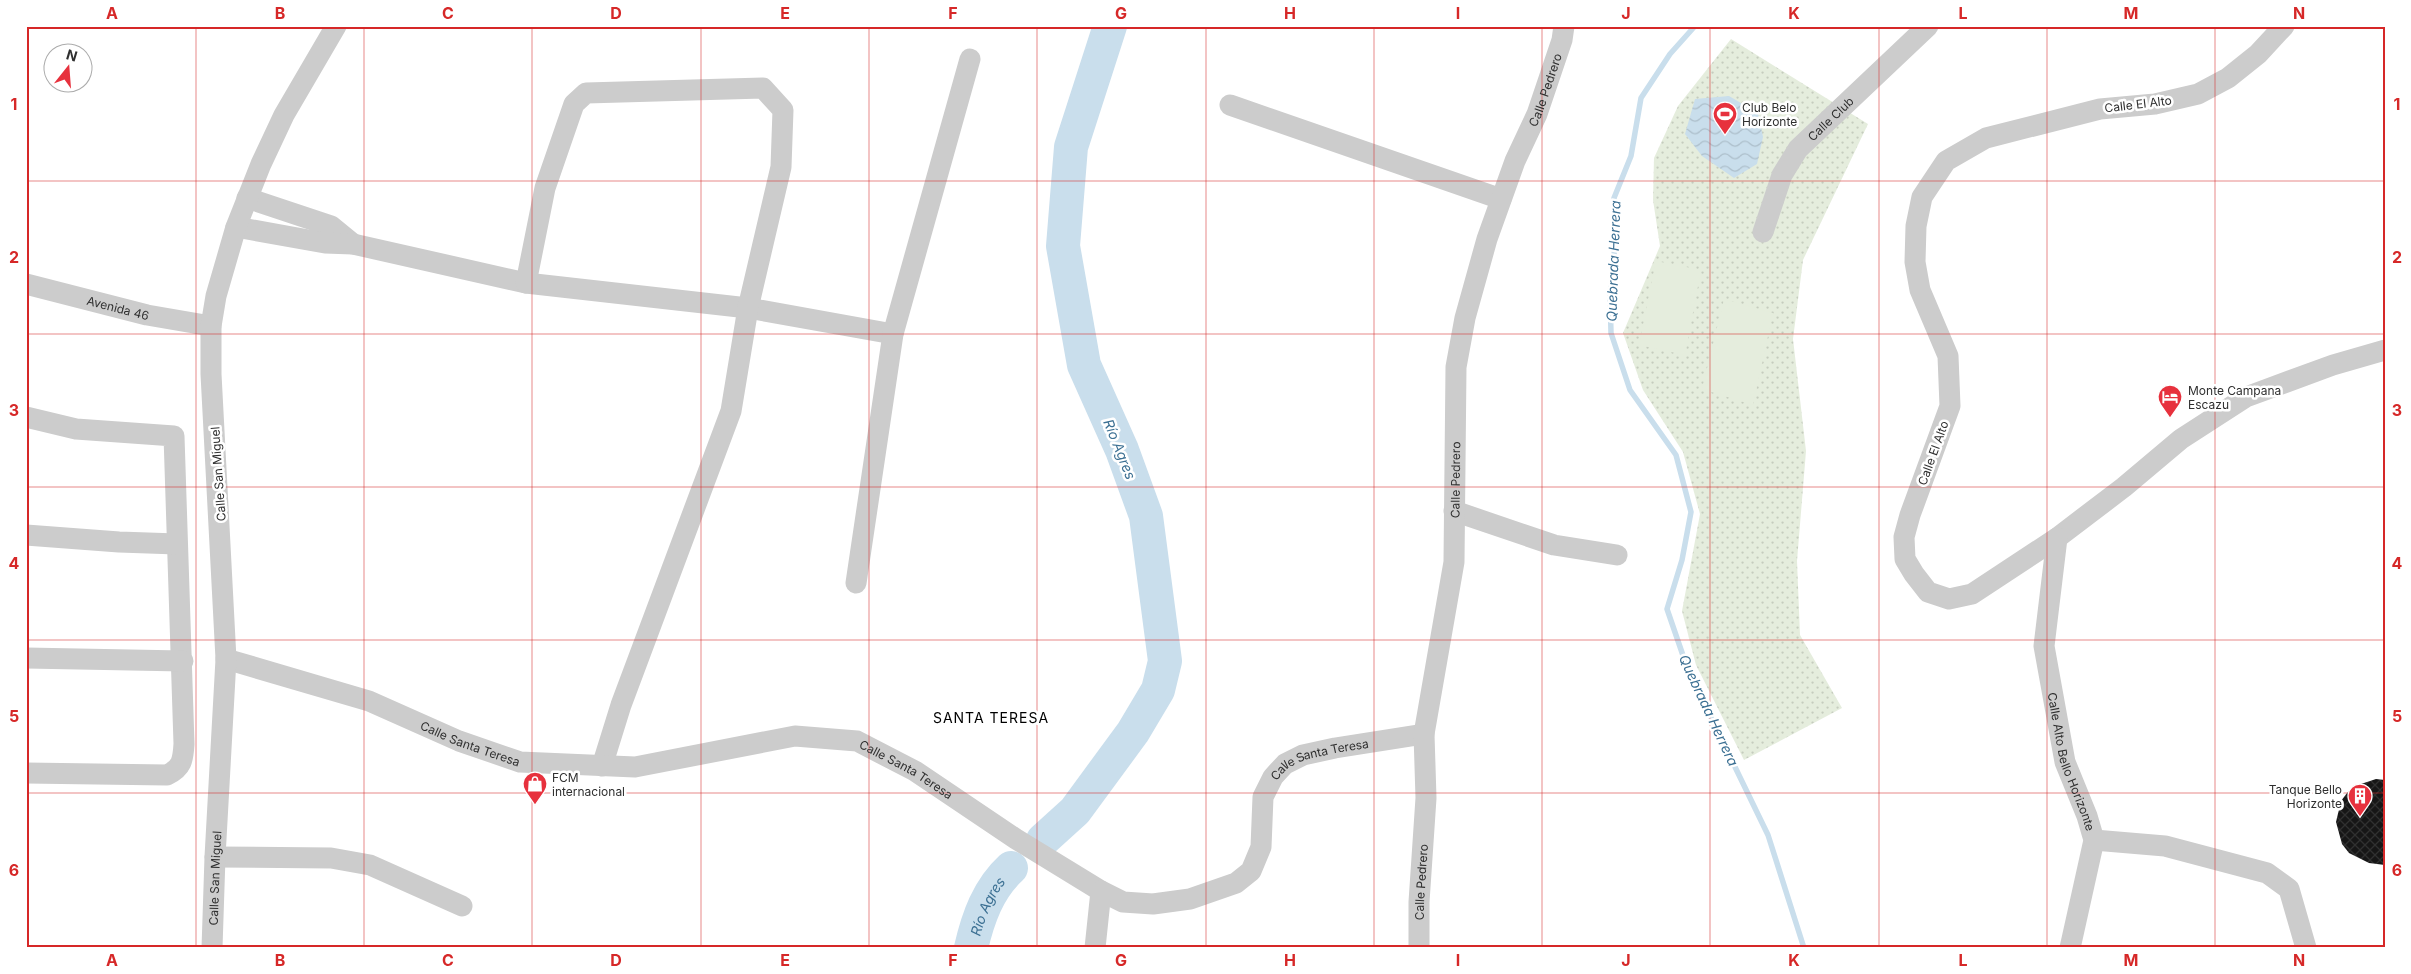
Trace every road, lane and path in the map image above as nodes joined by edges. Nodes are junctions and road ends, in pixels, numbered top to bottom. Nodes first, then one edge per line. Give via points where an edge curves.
1 (336, 26) edge
2 (1564, 26) edge
3 (1928, 26) edge
4 (2284, 26) edge
5 (970, 59) dead end
6 (1230, 105) dead end
7 (247, 198) junction
8 (1501, 199) junction
9 (236, 226) junction
10 (1763, 232) dead end
11 (353, 244) junction
12 (526, 283) junction
13 (26, 284) edge
14 (748, 308) junction
15 (211, 326) junction
16 (893, 334) junction
17 (2385, 350) edge
18 (26, 417) edge
19 (1454, 511) junction
20 (26, 534) edge
21 (2057, 538) junction
22 (177, 544) junction
23 (1617, 555) dead end
24 (856, 583) dead end
25 (26, 658) edge
26 (226, 659) junction
27 (183, 661) junction
28 (1424, 734) junction
29 (602, 766) junction
30 (26, 773) edge
31 (2094, 840) junction
32 (215, 857) junction
33 (1101, 891) junction
34 (462, 906) dead end
35 (212, 948) edge
36 (1096, 948) edge
37 (1420, 948) edge
38 (2070, 948) edge
39 (2306, 948) edge

1 - 7 street, Calle San Miguel via 284,115
2 - 8 street, Calle Pedrero via 1537,114
3 - 10 street, Calle Club via 1798,149 1782,175
4 - 21 street, Calle El Alto via 2258,54 2198,94 2155,104 2100,109 1986,138 1946,161 1922,197 1916,226 1916,262 1920,290 1948,356 1950,406 1910,515 1904,537 1905,558 1928,592 1949,600 1972,594
5 - 16 street
6 - 8 street
7 - 9 street, Calle San Miguel
7 - 11 street via 331,226
8 - 19 street, Calle Pedrero via 1465,318 1456,366
9 - 11 street via 325,243
9 - 15 street, Calle San Miguel
11 - 12 street
12 - 14 street
12 - 14 street via 545,188 574,104 586,93 763,88 783,110 781,167
13 - 15 street, Avenida 46 via 147,315
14 - 16 street
14 - 29 street via 731,411 621,705
15 - 26 street, Calle San Miguel
16 - 24 street
17 - 21 street, Calle El Alto via 2246,397 2181,439
18 - 22 street via 76,429 174,436
19 - 23 street via 1554,545
19 - 28 street, Calle Pedrero via 1454,562
20 - 22 street
21 - 31 street, Calle Alto Bello Horizonte via 2044,646 2065,762 2088,816
22 - 27 street
25 - 27 street
26 - 29 street, Calle Santa Teresa via 370,701 459,741 520,762
26 - 32 street, Calle San Miguel
27 - 30 street via 184,744 183,762 177,770 167,775
28 - 33 street, Calle Santa Teresa via 1335,748 1303,755 1286,764 1273,777 1263,797 1261,847 1257,861 1251,871 1236,883 1190,899 1153,904 1123,902
28 - 37 street, Calle Pedrero via 1426,798 1419,902
29 - 33 street, Calle Santa Teresa via 635,767 795,736 857,741 915,771
31 - 38 street
31 - 39 street, Calle Alto Bello Horizonte via 2165,846 2267,873 2289,889
32 - 34 street via 331,858 370,865
32 - 35 street, Calle San Miguel
33 - 36 street

